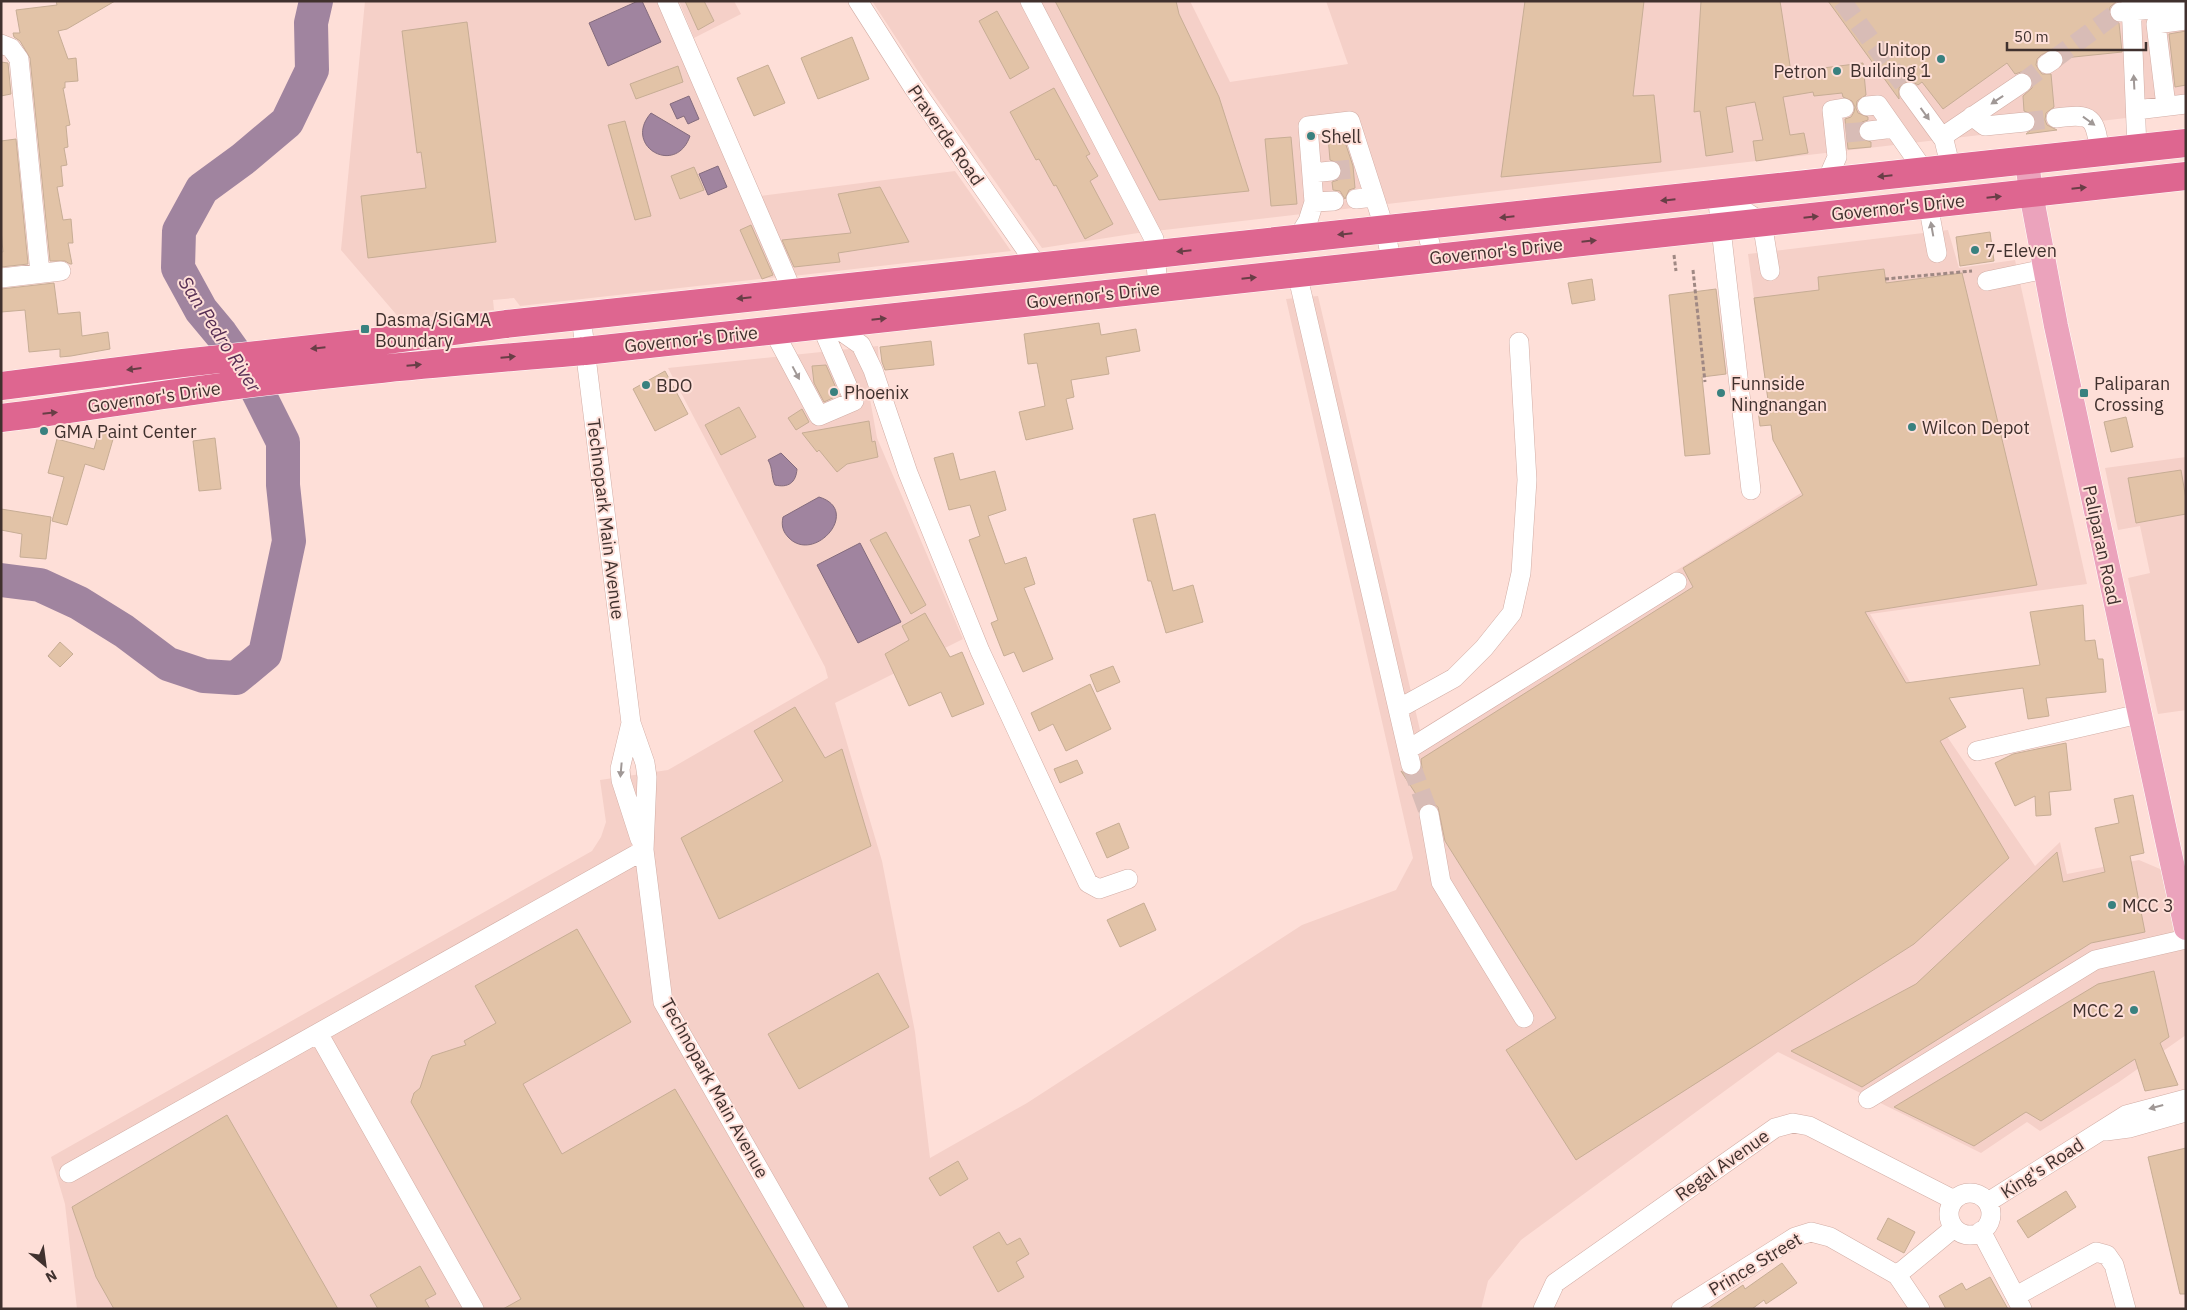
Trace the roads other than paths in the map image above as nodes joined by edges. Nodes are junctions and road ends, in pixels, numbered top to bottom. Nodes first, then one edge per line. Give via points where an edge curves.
1 (667, 1) edge
2 (858, 1) edge
3 (1030, 1) edge
4 (2186, 6) edge
5 (2126, 8) edge
6 (2186, 20) edge
7 (1, 44) edge
8 (2022, 83) tunnel mouth
9 (1909, 92) tunnel mouth
10 (2186, 104) edge
11 (1867, 106) dead end
12 (2166, 106) junction
13 (1844, 108) dead end
14 (2136, 110) junction
15 (1972, 116) junction
16 (2056, 118) tunnel mouth
17 (2025, 122) tunnel mouth
18 (1894, 128) junction
19 (1870, 131) tunnel mouth
20 (1942, 137) junction
21 (2186, 143) edge
22 (2137, 148) junction
23 (2100, 153) junction
24 (2027, 161) junction
25 (1951, 169) junction
26 (1331, 171) tunnel mouth
27 (1925, 172) junction
28 (1312, 173) junction
29 (2186, 176) edge
30 (1826, 182) junction
31 (2031, 193) junction
32 (1717, 194) junction
33 (1374, 197) junction
34 (1356, 199) dead end
35 (1334, 201) dead end
36 (1314, 202) junction
37 (1928, 204) junction
38 (1762, 222) junction
39 (1425, 225) junction
40 (1721, 227) junction
41 (1385, 230) junction
42 (1297, 239) junction
43 (1937, 253) dead end
44 (1155, 254) junction
45 (1434, 258) junction
46 (1392, 263) junction
47 (1038, 267) junction
48 (2045, 269) junction
49 (1770, 270) dead end
50 (61, 271) dead end
51 (40, 273) junction
52 (1297, 273) junction
53 (1, 278) edge
54 (1987, 281) road end
55 (1158, 288) junction
56 (793, 293) junction
57 (581, 316) junction
58 (826, 325) junction
59 (773, 330) junction
60 (1519, 342) dead end
61 (585, 351) junction
62 (368, 356) junction
63 (1, 386) edge
64 (1, 418) edge
65 (1751, 490) dead end
66 (1677, 582) dead end
67 (1398, 709) junction
68 (2139, 714) junction
69 (631, 723) junction
70 (1977, 751) dead end
71 (1429, 814) tunnel mouth
72 (644, 850) junction
73 (1128, 879) dead end
74 (2186, 928) edge
75 (2186, 939) edge
76 (1524, 1018) dead end
77 (318, 1033) junction
78 (2186, 1098) edge
79 (1868, 1099) dead end
80 (2186, 1112) edge
81 (2095, 1133) junction
82 (69, 1173) dead end
83 (1954, 1200) junction
84 (1988, 1202) junction
85 (1954, 1228) junction
86 (1981, 1232) junction
87 (1898, 1276) junction
88 (2019, 1302) edge
89 (472, 1308) edge
90 (839, 1309) edge
91 (1543, 1309) edge
92 (1681, 1309) edge
93 (1920, 1309) edge
94 (2126, 1309) edge

1 - 56 street
2 - 47 street, Praverde Road via 912,87
3 - 44 street via 1154,239
4 - 5 street
14 -> 5 street
6 - 12 street via 2156,24
7 - 51 street via 11,48 19,59
8 -> 15 street
9 -> 20 street
10 - 12 street
11 - 18 street via 1878,105
12 - 14 street
13 - 30 street via 1832,110 1840,134 1837,157
14 - 22 street
15 - 17 street via 1985,126
15 - 20 street
16 -> 23 street via 2082,116 2090,119 2097,127
18 - 19 street
18 - 27 street
20 - 25 street
21 - 22 highway, Governor's Drive
22 - 23 highway, Governor's Drive
23 - 24 highway, Governor's Drive
24 - 25 highway, Governor's Drive
24 - 31 main road, Paliparan Road
25 - 27 highway, Governor's Drive
26 - 28 street
27 -> 30 highway, Governor's Drive
28 - 33 street via 1308,126 1350,121 1359,169
28 - 36 street
31 -> 29 highway, Governor's Drive
30 - 32 highway, Governor's Drive
37 -> 31 highway, Governor's Drive
31 - 48 main road, Paliparan Road
32 - 38 street
32 -> 39 highway, Governor's Drive
32 - 40 street
33 - 34 street
33 - 41 street
35 - 36 street
36 - 42 street
38 -> 37 highway, Governor's Drive
43 -> 37 street
38 - 40 highway, Governor's Drive
38 - 49 street
39 - 41 highway, Governor's Drive
39 - 45 street
45 -> 40 highway, Governor's Drive
40 - 65 street
41 -> 42 highway, Governor's Drive
41 - 46 street
42 -> 44 highway, Governor's Drive
44 - 47 highway, Governor's Drive
44 - 55 street
45 - 46 highway, Governor's Drive
46 - 52 highway, Governor's Drive
47 - 56 highway, Governor's Drive
48 - 54 street
48 - 68 main road, Paliparan Road
50 - 51 street
51 - 53 street
55 -> 52 highway, Governor's Drive
52 - 67 street
58 -> 55 highway, Governor's Drive
56 -> 57 highway, Governor's Drive
57 - 61 street, Technopark Main Avenue
57 - 62 highway, Governor's Drive via 465,328
58 - 59 highway, Governor's Drive
59 -> 58 street via 819,416 854,402
58 - 73 street via 861,345 873,370 908,473 980,651 1088,883 1099,889
59 - 61 highway, Governor's Drive
60 - 67 street via 1527,480 1522,572 1512,613 1454,678
62 -> 61 highway, Governor's Drive
61 - 69 street, Technopark Main Avenue
62 -> 63 highway, Governor's Drive via 183,363
64 -> 62 highway, Governor's Drive via 186,392
66 - 67 street via 1410,757
68 - 70 street
68 - 74 main road, Paliparan Road
69 - 72 street, Technopark Main Avenue via 647,777
69 -> 72 street, Technopark Main Avenue via 620,769 621,780
71 - 76 street via 1441,882
72 - 77 street
72 - 90 street, Technopark Main Avenue via 663,1002
75 - 79 street via 2094,960
77 - 82 street
77 - 89 street
78 -> 81 street, King's Road via 2126,1115
80 - 81 street, King's Road via 2129,1128
81 - 84 street, King's Road
83 - 84 street via 1967,1193
83 - 85 street via 1949,1214
83 - 91 street, Regal Avenue via 1809,1126 1793,1123 1775,1128 1555,1283
84 - 86 street via 1990,1222
85 - 86 street via 1964,1234
85 - 87 street
86 - 88 street
87 - 92 street, Prince Street via 1830,1237 1811,1232 1795,1237
87 - 93 street
88 - 94 street via 2096,1252 2107,1255 2114,1265

